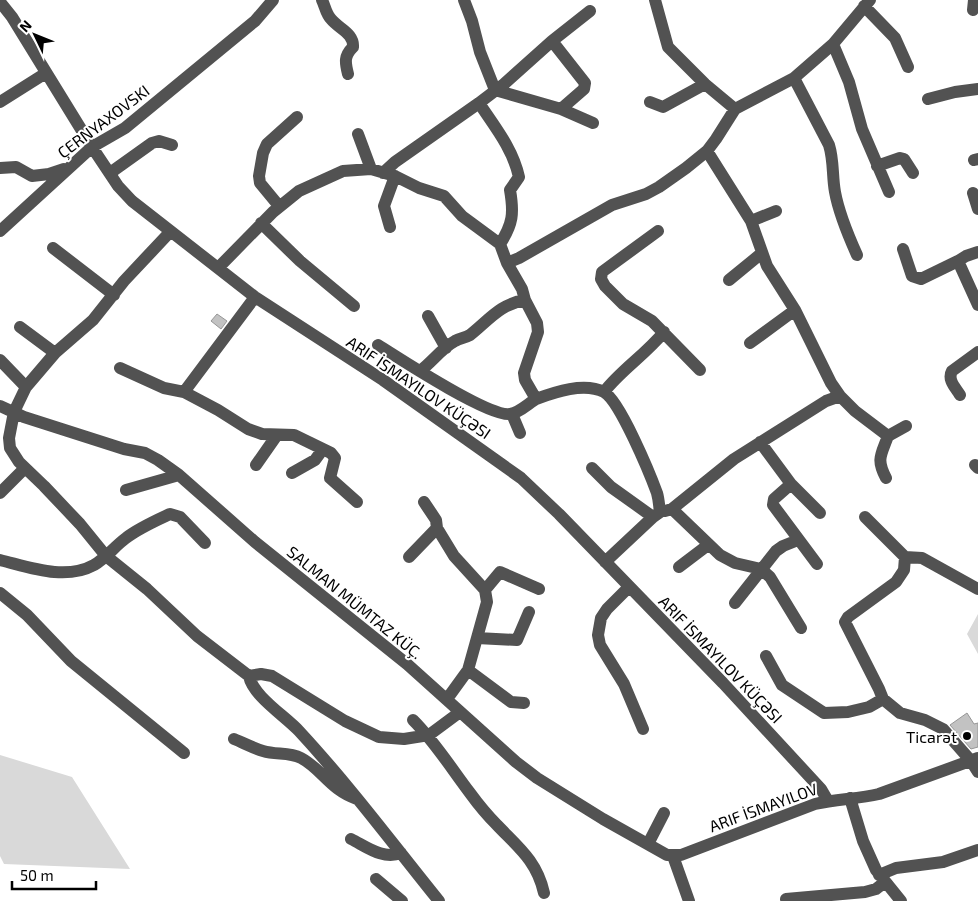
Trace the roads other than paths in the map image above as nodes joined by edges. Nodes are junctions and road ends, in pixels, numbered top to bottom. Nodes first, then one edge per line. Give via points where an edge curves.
1 (272, 0) edge
2 (322, 0) edge
3 (464, 0) edge
4 (655, 0) edge
5 (0, 2) edge
6 (867, 3) edge
7 (590, 11) dead end
8 (552, 41) junction
9 (833, 44) junction
10 (908, 67) dead end
11 (46, 73) junction
12 (348, 74) dead end
13 (794, 78) junction
14 (705, 84) junction
15 (978, 89) edge
16 (496, 90) junction
17 (928, 99) dead end
18 (0, 102) edge
19 (650, 102) dead end
20 (479, 103) junction
21 (562, 108) junction
22 (735, 109) junction
23 (297, 117) dead end
24 (593, 123) dead end
25 (358, 134) dead end
26 (172, 145) dead end
27 (92, 146) junction
28 (707, 151) junction
29 (877, 166) junction
30 (68, 167) junction
31 (0, 168) edge
32 (110, 173) junction
33 (383, 173) junction
34 (913, 173) dead end
35 (889, 192) dead end
36 (973, 193) dead end
37 (279, 206) junction
38 (978, 209) edge
39 (776, 211) dead end
40 (752, 221) junction
41 (261, 223) junction
42 (390, 227) dead end
43 (0, 231) edge
44 (658, 231) dead end
45 (170, 232) junction
46 (500, 244) junction
47 (54, 248) dead end
48 (903, 249) dead end
49 (978, 252) edge
50 (762, 253) junction
51 (857, 255) dead end
52 (958, 261) junction
53 (507, 263) junction
54 (218, 268) junction
55 (729, 280) dead end
56 (114, 295) junction
57 (255, 297) junction
58 (525, 300) junction
59 (978, 305) edge
60 (354, 306) dead end
61 (795, 310) junction
62 (428, 316) dead end
63 (20, 327) dead end
64 (664, 332) junction
65 (750, 343) dead end
66 (378, 345) dead end
67 (446, 348) junction
68 (978, 352) edge
69 (55, 353) junction
70 (0, 360) edge
71 (120, 368) dead end
72 (700, 370) dead end
73 (420, 371) junction
74 (26, 387) junction
75 (184, 392) junction
76 (604, 392) junction
77 (960, 395) dead end
78 (840, 396) junction
79 (536, 399) junction
80 (0, 406) edge
81 (14, 412) junction
82 (512, 414) junction
83 (906, 426) dead end
84 (520, 433) dead end
85 (277, 434) junction
86 (888, 436) junction
87 (760, 442) junction
88 (323, 449) junction
89 (256, 465) dead end
90 (25, 468) junction
91 (592, 468) dead end
92 (292, 473) dead end
93 (178, 475) junction
94 (886, 478) dead end
95 (791, 484) junction
96 (126, 490) dead end
97 (0, 493) edge
98 (357, 502) dead end
99 (424, 502) dead end
100 (662, 513) junction
101 (820, 513) dead end
102 (865, 517) dead end
103 (437, 528) junction
104 (798, 540) junction
105 (205, 543) dead end
106 (708, 545) junction
107 (106, 556) junction
108 (905, 556) junction
109 (409, 557) dead end
110 (0, 560) edge
111 (605, 562) junction
112 (817, 564) dead end
113 (679, 567) dead end
114 (761, 569) junction
115 (629, 587) junction
116 (540, 589) dead end
117 (485, 590) junction
118 (978, 590) edge
119 (0, 593) edge
120 (734, 603) dead end
121 (529, 612) dead end
122 (800, 628) dead end
123 (477, 638) junction
124 (766, 656) dead end
125 (468, 670) junction
126 (249, 676) junction
127 (447, 699) junction
128 (883, 699) junction
129 (524, 704) dead end
130 (460, 712) junction
131 (413, 720) dead end
132 (643, 728) dead end
133 (428, 736) junction
134 (234, 739) dead end
135 (184, 753) dead end
136 (976, 764) edge
137 (850, 798) junction
138 (360, 800) junction
139 (828, 800) junction
140 (664, 813) dead end
141 (352, 839) dead end
142 (648, 844) junction
143 (978, 850) edge
144 (401, 853) junction
145 (673, 856) junction
146 (882, 878) junction
147 (376, 879) dead end
148 (544, 893) dead end
149 (786, 899) dead end
150 (402, 901) edge
151 (439, 901) edge
152 (689, 901) edge
153 (901, 901) edge

1 - 27 street, ÇERNYAXOVSKI via 255,21 125,128
2 - 12 street via 332,20 354,41 345,59
3 - 16 street
4 - 14 street via 668,47
5 - 11 street
6 - 9 street
6 - 10 street via 895,38
7 - 8 street
8 - 16 street
8 - 21 street via 585,83 584,89
9 - 13 street
9 - 29 street
11 - 18 street
11 - 27 street
13 - 22 street
13 - 51 street via 832,154 835,192 843,224
14 - 19 street via 663,107
14 - 22 street
15 - 17 street
16 - 20 street
16 - 21 street
20 - 33 street
20 - 46 street via 510,150 518,177 510,190 514,209 511,223
21 - 24 street
22 - 28 street
23 - 37 street via 267,144 261,161 260,183
25 - 33 street
26 - 32 street via 152,144
27 - 30 street, ÇERNYAXOVSKI
27 - 32 street
28 - 40 street
28 - 53 street via 659,187 612,205
29 - 34 street via 900,158
29 - 35 street
30 - 31 street via 32,176 16,167
30 - 43 street, ÇERNYAXOVSKI
32 - 45 street via 132,201
33 - 37 street via 343,171 299,191
33 - 42 street via 384,206
33 - 46 street via 444,196 462,216
36 - 38 street
37 - 41 street
39 - 40 street
40 - 50 street
41 - 54 street
41 - 60 street
44 - 64 street via 602,272 601,279 623,304
45 - 54 street
45 - 56 street
46 - 53 street
47 - 56 street
48 - 52 street via 912,276 916,278 922,279
49 - 52 street
50 - 55 street
50 - 61 street
52 - 59 street
53 - 58 street
54 - 57 street
56 - 69 street via 93,320
57 - 75 street
57 - 111 street via 383,380 521,478
58 - 67 street via 500,309 468,336
58 - 79 street via 537,323 538,332 524,373
61 - 65 street
61 - 78 street
62 - 67 street
63 - 69 street
64 - 72 street
64 - 76 street
66 - 73 street
67 - 73 street
68 - 77 street via 950,375
69 - 74 street
70 - 74 street
71 - 75 street via 164,388
73 - 82 street via 489,409
74 - 81 street
75 - 85 street via 248,429 262,434
76 - 79 street via 583,388 561,390
76 - 100 street via 634,437
78 - 86 street
78 - 87 street
79 - 82 street
80 - 81 street, SALMAN MÜMTAZ KÜÇ.
81 - 90 street via 10,448
81 - 93 street, SALMAN MÜMTAZ KÜÇ. via 145,453
82 - 84 street
83 - 86 street
85 - 88 street via 294,435
85 - 89 street
86 - 94 street via 880,457
87 - 95 street
87 - 100 street
88 - 92 street via 314,460
88 - 98 street via 335,458 330,478
90 - 97 street
90 - 107 street via 80,524
91 - 100 street via 611,487
93 - 96 street
93 - 127 street, SALMAN MÜMTAZ KÜÇ.
95 - 101 street
95 - 104 street via 774,499 772,505
99 - 103 street via 436,520
100 - 106 street
100 - 111 street
102 - 108 street
103 - 109 street
103 - 117 street via 454,556
104 - 112 street
104 - 114 street via 782,546
105 - 107 street via 180,517 170,514 126,538
106 - 113 street
106 - 114 street via 735,563
107 - 110 street via 93,566 72,572 48,571
107 - 126 street via 148,589 197,636
108 - 118 street via 922,558
108 - 128 street via 904,570 896,582 845,622
111 - 115 street
114 - 120 street
114 - 122 street via 770,577
115 - 132 street via 601,618 598,635 600,645 624,684
115 - 139 street via 770,733
116 - 117 street via 500,572
117 - 123 street via 487,602
119 - 135 street via 27,615 71,661
121 - 123 street via 517,640
123 - 125 street
124 - 128 street via 782,685 824,713 848,712 869,707
125 - 127 street
125 - 129 street via 511,702
126 - 133 street via 272,676 345,721 379,737 404,739
126 - 138 street via 256,691 290,722
127 - 130 street, SALMAN MÜMTAZ KÜÇ.
128 - 136 street via 900,713 943,729
130 - 133 street
130 - 142 street, SALMAN MÜMTAZ KÜÇ. via 537,778
131 - 133 street
133 - 148 street via 470,793 527,855 536,868
134 - 138 street via 263,751 292,754 303,759 339,791
136 - 137 street via 879,794
137 - 139 street
137 - 146 street via 863,841
138 - 144 street
139 - 145 street
140 - 142 street
141 - 144 street via 381,854 393,856
142 - 145 street, SALMAN MÜMTAZ KÜÇ.
143 - 146 street via 943,862 896,868
144 - 151 street
145 - 152 street
146 - 149 street via 876,889 865,892
146 - 153 street
147 - 150 street

